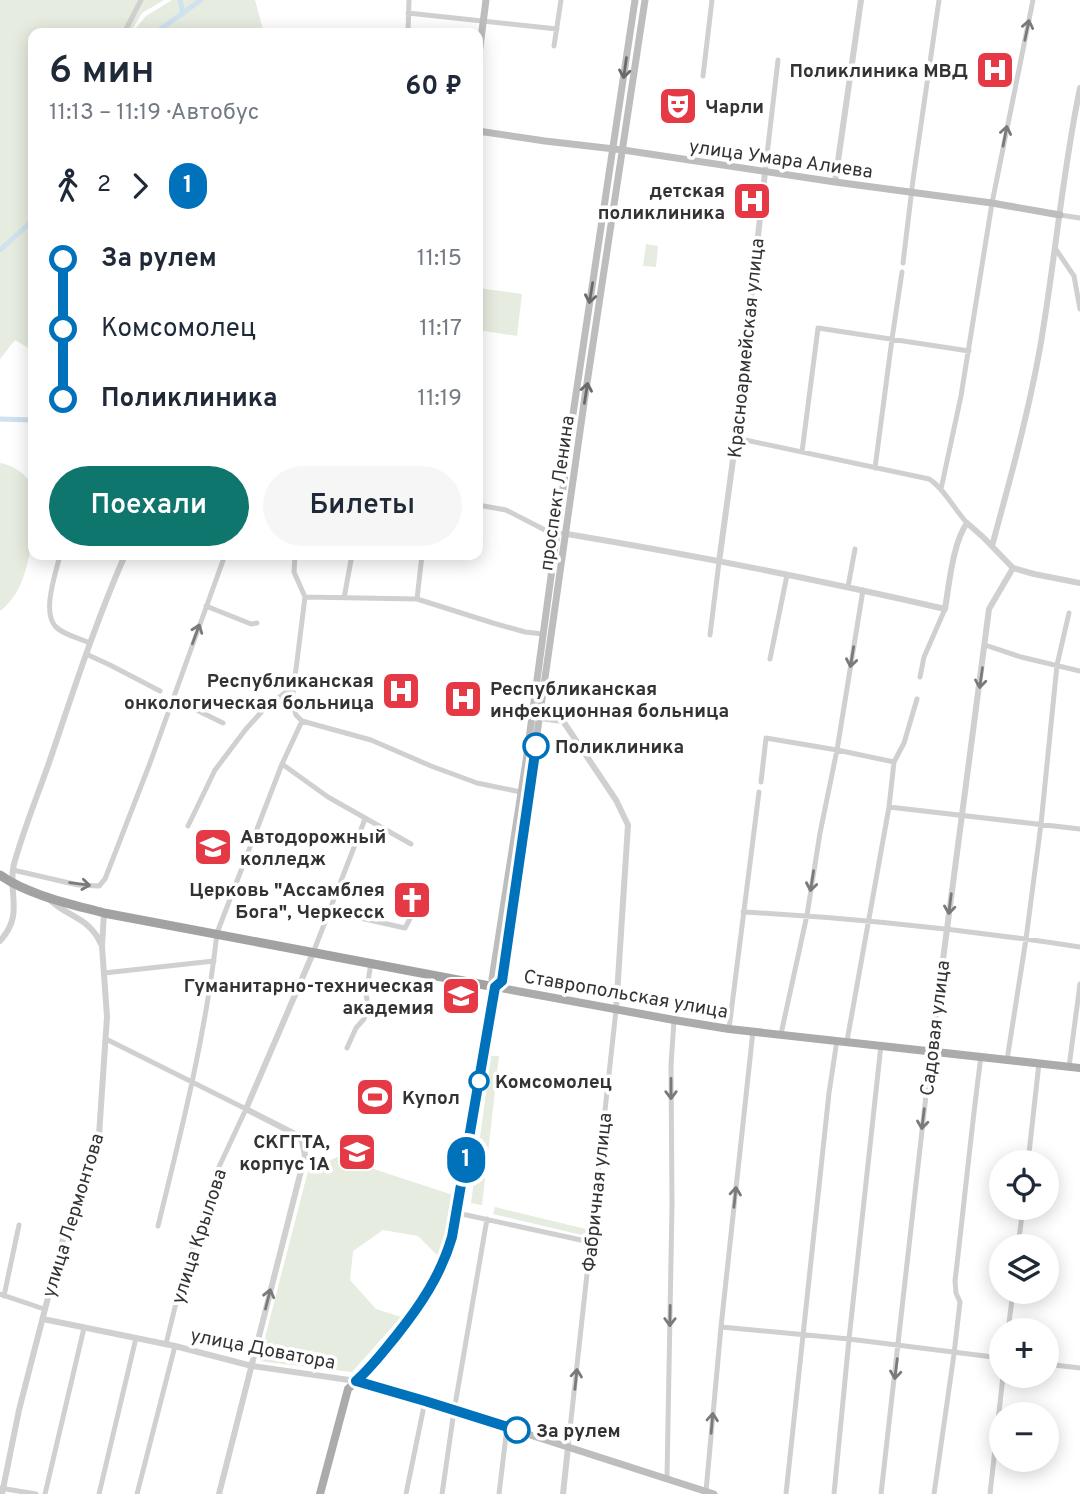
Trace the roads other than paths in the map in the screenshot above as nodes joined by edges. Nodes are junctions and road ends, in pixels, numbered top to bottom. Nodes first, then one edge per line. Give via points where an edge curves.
1 (141, 0) edge
2 (408, 0) edge
3 (486, 0) edge
4 (561, 0) edge
5 (635, 0) edge
6 (645, 0) edge
7 (712, 0) edge
8 (861, 0) edge
9 (939, 0) edge
10 (1033, 0) edge
11 (408, 13) junction
12 (483, 21) junction
13 (127, 28) edge
14 (408, 28) edge
15 (482, 28) edge
16 (556, 29) junction
17 (554, 46) dead end
18 (778, 61) dead end
19 (703, 76) dead end
20 (1080, 88) edge
21 (483, 132) edge
22 (612, 149) junction
23 (623, 150) junction
24 (765, 172) junction
25 (835, 182) junction
26 (912, 192) junction
27 (992, 203) junction
28 (1060, 215) junction
29 (1080, 218) edge
30 (1055, 248) junction
31 (904, 263) dead end
32 (902, 272) dead end
33 (1080, 309) edge
34 (892, 339) junction
35 (969, 351) junction
36 (736, 438) junction
37 (802, 452) junction
38 (875, 468) junction
39 (941, 489) junction
40 (483, 506) edge
41 (967, 523) junction
42 (558, 532) junction
43 (567, 534) junction
44 (992, 546) junction
45 (855, 549) dead end
46 (59, 560) edge
47 (123, 560) edge
48 (223, 560) edge
49 (295, 560) edge
50 (351, 560) edge
51 (421, 560) edge
52 (719, 562) junction
53 (1013, 568) junction
54 (787, 575) junction
55 (1080, 583) edge
56 (848, 587) junction
57 (863, 590) junction
58 (304, 597) junction
59 (344, 598) junction
60 (417, 599) junction
61 (206, 606) junction
62 (945, 609) junction
63 (1069, 613) dead end
64 (257, 623) dead end
65 (544, 634) junction
66 (710, 635) dead end
67 (90, 643) junction
68 (985, 645) junction
69 (86, 654) junction
70 (770, 659) dead end
71 (1057, 665) junction
72 (1080, 671) edge
73 (920, 677) dead end
74 (294, 686) junction
75 (160, 691) dead end
76 (172, 698) junction
77 (917, 699) dead end
78 (540, 718) junction
79 (302, 721) junction
80 (223, 723) dead end
81 (837, 750) junction
82 (894, 762) junction
83 (282, 764) junction
84 (761, 782) dead end
85 (521, 792) junction
86 (759, 792) dead end
87 (889, 807) junction
88 (962, 815) junction
89 (365, 819) junction
90 (1041, 824) junction
91 (188, 827) dead end
92 (1080, 829) edge
93 (411, 844) dead end
94 (13, 870) junction
95 (6, 880) edge
96 (423, 894) dead end
97 (46, 896) junction
98 (329, 911) junction
99 (743, 912) junction
100 (104, 913) junction
101 (807, 915) junction
102 (868, 920) junction
103 (947, 930) junction
104 (217, 933) junction
105 (1026, 939) junction
106 (0, 940) edge
107 (102, 946) junction
108 (1080, 947) edge
109 (313, 953) junction
110 (214, 961) junction
111 (371, 964) junction
112 (104, 973) junction
113 (1080, 984) edge
114 (495, 987) junction
115 (616, 1010) junction
116 (674, 1020) junction
117 (729, 1029) junction
118 (752, 1031) junction
119 (781, 1034) junction
120 (106, 1039) junction
121 (836, 1040) junction
122 (847, 1041) junction
123 (881, 1045) junction
124 (347, 1048) dead end
125 (931, 1051) junction
126 (981, 1056) junction
127 (1007, 1060) junction
128 (1039, 1063) junction
129 (1069, 1067) junction
130 (1080, 1068) edge
131 (193, 1083) junction
132 (246, 1109) junction
133 (1029, 1150) edge
134 (457, 1213) junction
135 (487, 1219) junction
136 (19, 1225) dead end
137 (158, 1226) dead end
138 (590, 1242) junction
139 (2, 1295) edge
140 (44, 1309) junction
141 (43, 1319) junction
142 (721, 1327) junction
143 (83, 1328) junction
144 (802, 1336) junction
145 (136, 1338) junction
146 (849, 1339) junction
147 (166, 1345) junction
148 (175, 1346) junction
149 (898, 1346) junction
150 (954, 1354) junction
151 (989, 1358) edge
152 (252, 1366) junction
153 (1059, 1366) edge
154 (1080, 1368) edge
155 (356, 1381) junction
156 (1002, 1388) edge
157 (425, 1401) junction
158 (454, 1410) junction
159 (507, 1427) junction
160 (568, 1447) junction
161 (667, 1478) junction
162 (2, 1490) edge
163 (710, 1493) edge
164 (36, 1494) edge
165 (45, 1494) edge
166 (99, 1494) edge
167 (137, 1494) edge
168 (219, 1494) edge
169 (320, 1494) edge
170 (406, 1494) edge
171 (442, 1494) edge
172 (499, 1494) edge
173 (563, 1494) edge
174 (786, 1494) edge
175 (834, 1494) edge
176 (881, 1494) edge
177 (934, 1494) edge
178 (989, 1494) edge

1 - 13 street
2 - 11 street
3 - 12 main road
4 - 16 street
5 -> 22 main road, проспект Ленина
6 - 23 main road, проспект Ленина
7 - 19 street
8 - 25 street
9 - 26 street
27 -> 10 street
11 - 12 street
11 - 14 street
12 - 15 main road
12 - 16 street
16 - 17 street
18 - 24 street, Красноармейская улица
20 - 28 street
21 - 22 main road, улица Умара Алиева
22 - 23 main road, улица Умара Алиева
22 -> 42 main road, проспект Ленина
23 - 24 main road, улица Умара Алиева
43 -> 23 main road, проспект Ленина
24 - 25 main road, улица Умара Алиева
24 - 36 street, Красноармейская улица
25 - 26 main road, улица Умара Алиева
26 - 27 main road, улица Умара Алиева
26 - 31 street
27 - 28 main road, улица Умара Алиева
27 - 35 street
28 - 29 street, улица Умара Алиева
28 - 30 street
30 - 33 street via 1074,276
30 - 44 street via 1029,403
32 - 34 street
34 - 35 street
34 - 37 street via 818,328
34 - 38 street
35 - 39 street
36 - 37 street
36 - 52 street, Красноармейская улица
37 - 38 street
38 - 39 street via 929,479
39 - 41 street
40 - 42 street via 506,510
41 - 44 street
41 - 62 street via 960,535
42 - 43 street
42 - 65 main road, проспект Ленина
43 - 52 street
43 - 78 main road, проспект Ленина
44 - 53 street
45 - 56 street
46 - 67 street via 50,599 51,618 62,631
47 - 67 street
48 - 61 street
49 - 58 street via 294,572
50 - 59 street
51 - 60 street
52 - 54 street
52 - 66 street, Красноармейская улица
53 - 55 street
53 - 68 street, Садовая улица via 989,609
54 - 56 street
54 - 70 street
56 - 57 street
57 - 62 street
57 -> 81 street
58 - 59 street
58 - 74 street
59 - 60 street
60 - 65 street via 492,624
61 - 64 street
76 -> 61 street
62 - 73 street
63 - 71 street
65 - 85 main road, проспект Ленина
67 - 69 street
68 - 71 street
68 -> 88 street, Садовая улица
69 - 75 street
69 - 94 street
71 - 72 street
71 - 90 street
74 - 79 street via 293,708
74 - 91 street via 265,708 215,770
76 - 80 street
94 -> 76 street via 78,884 99,886 106,880
77 - 82 street
78 - 114 main road, проспект Ленина via 502,981
78 - 115 street, Фабричная улица via 563,721 628,825
79 - 83 street
79 - 85 street via 371,740 477,783
81 - 82 street
81 - 84 street via 766,738
81 -> 101 street
82 - 87 street
83 - 89 street
83 - 104 street
85 - 114 main road, проспект Ленина via 492,979
86 - 99 street
87 - 88 street
87 - 102 street
88 - 90 street
88 -> 103 street, Садовая улица
89 - 93 street
89 - 98 street, улица Крылова
90 - 92 street
90 - 105 street
94 - 95 street
95 - 97 highway, Ставропольская улица
95 - 106 street via 15,897 7,932
96 - 98 street via 405,928
97 - 100 highway, Ставропольская улица
97 - 107 street via 92,928
98 - 109 street, улица Крылова
99 - 101 street
99 - 117 street
100 - 104 highway, Ставропольская улица
100 - 107 street, улица Лермонтова
101 - 102 street
101 - 119 street
102 - 103 street
102 - 122 street
103 - 105 street
103 - 125 street, Садовая улица
104 - 109 highway, Ставропольская улица
104 - 110 street
105 - 108 street
105 - 127 street
107 - 112 street, улица Лермонтова
109 - 111 highway, Ставропольская улица
109 - 132 street, улица Крылова
110 - 112 street
110 - 131 street
111 - 114 highway, Ставропольская улица
111 - 124 street via 368,1005
112 - 120 street, улица Лермонтова
113 - 129 street
114 - 115 main road, Ставропольская улица
114 - 134 main road, проспект Ленина
115 - 116 main road, Ставропольская улица
115 - 138 street, Фабричная улица
116 - 117 main road, Ставропольская улица
116 -> 161 street
117 - 118 main road, Ставропольская улица
118 - 119 main road, Ставропольская улица
142 -> 118 street
119 - 121 main road, Ставропольская улица
120 - 131 street
120 - 140 street, улица Лермонтова via 99,1135 70,1212
121 - 122 main road, Ставропольская улица
121 - 144 street
122 - 123 main road, Ставропольская улица
123 - 125 main road, Ставропольская улица
123 - 146 street
125 - 126 main road, Ставропольская улица
125 -> 149 street, Садовая улица
126 - 127 main road, Ставропольская улица
126 - 150 street via 956,1281 960,1302
127 - 128 main road, Ставропольская улица
128 - 129 main road, Ставропольская улица
128 - 133 street
129 - 130 main road, Ставропольская улица
131 - 132 street
131 - 137 street
132 - 147 street, улица Крылова via 218,1169
152 -> 132 street via 305,1155 297,1135
134 - 135 street
134 - 155 main road, проспект Ленина via 448,1252 427,1294
135 - 138 street
135 - 158 street
136 - 139 street
160 -> 138 street, Фабричная улица
139 - 140 street
140 - 141 street, улица Лермонтова
141 - 143 street, улица Доватора
141 - 162 street, улица Лермонтова
142 - 144 street
163 -> 142 street
143 - 145 street, улица Доватора
143 - 165 street
144 - 146 street
144 - 174 street
145 - 147 street, улица Доватора
145 - 166 street
146 - 149 street
146 - 175 street
147 - 148 street, улица Доватора
148 - 152 street, улица Доватора
148 - 167 street
149 - 150 street
149 -> 176 street, Садовая улица
150 - 151 street
150 - 177 street
152 - 155 street, улица Доватора
152 - 168 street
153 - 154 street
155 - 157 main road, улица Доватора
155 - 169 main road, проспект Ленина via 345,1397
156 - 178 street
157 - 158 main road, улица Доватора
157 - 170 street
158 - 159 main road, улица Доватора
158 - 171 street
159 - 160 main road, улица Доватора
159 - 172 street
160 - 161 main road, улица Доватора
160 - 173 street, Фабричная улица
161 - 163 main road, улица Доватора
162 - 164 street

